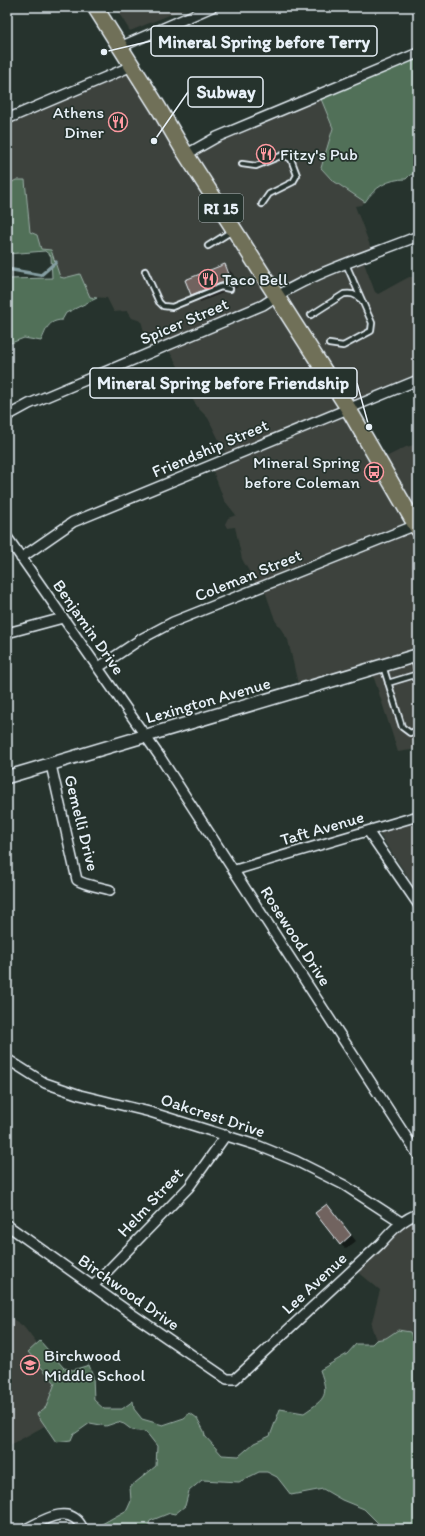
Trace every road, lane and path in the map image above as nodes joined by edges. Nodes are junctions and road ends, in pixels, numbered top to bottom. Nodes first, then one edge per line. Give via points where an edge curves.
1 (95, 7) edge
2 (212, 7) edge
3 (120, 47) junction
4 (418, 53) edge
5 (132, 66) junction
6 (7, 119) edge
7 (187, 154) junction
8 (242, 164) dead end
9 (262, 204) dead end
10 (235, 229) junction
11 (418, 236) edge
12 (208, 246) dead end
13 (346, 264) junction
14 (145, 271) dead end
15 (230, 289) dead end
16 (276, 296) junction
17 (361, 300) junction
18 (311, 315) dead end
19 (329, 344) dead end
20 (418, 380) edge
21 (348, 408) junction
22 (7, 416) edge
23 (417, 527) edge
24 (7, 537) edge
25 (21, 558) junction
26 (62, 618) junction
27 (7, 633) edge
28 (416, 656) edge
29 (383, 666) junction
30 (99, 667) junction
31 (418, 673) edge
32 (388, 683) junction
33 (418, 730) edge
34 (146, 735) junction
35 (51, 765) junction
36 (7, 777) edge
37 (418, 816) edge
38 (368, 831) junction
39 (235, 870) junction
40 (110, 890) dead end
41 (418, 904) edge
42 (7, 1059) edge
43 (226, 1135) junction
44 (418, 1155) edge
45 (418, 1214) edge
46 (401, 1222) junction
47 (7, 1225) edge
48 (93, 1286) junction
49 (235, 1379) joint
50 (26, 1529) edge
51 (83, 1529) edge

1 - 3 main road, RI 15
2 - 3 street
3 - 5 main road, RI 15
4 - 7 street via 216,137
5 - 6 street
5 - 7 main road, RI 15
7 - 10 main road, RI 15
8 - 9 lane via 256,166 283,155 291,159 297,175 294,182 269,194
10 - 12 lane
10 - 16 main road, RI 15
11 - 13 street, Spicer Street
13 - 16 street, Spicer Street
13 - 17 lane
14 - 15 lane via 159,302 166,306 172,307 221,287
16 - 21 main road, RI 15
16 - 22 street, Spicer Street via 263,305 29,404
17 - 18 lane via 356,295 344,294
17 - 19 lane via 372,323 371,331 343,346
20 - 21 street, Friendship Street
21 - 23 main road, RI 15
21 - 25 street, Friendship Street via 74,522
23 - 30 street, Coleman Street via 173,622 141,639
24 - 25 street, Benjamin Drive
25 - 26 street, Benjamin Drive
26 - 27 street
26 - 30 street, Benjamin Drive
28 - 29 street, Lexington Avenue
28 - 31 lane
29 - 32 lane
29 - 34 street, Lexington Avenue
30 - 34 street, Benjamin Drive
31 - 32 lane
32 - 33 lane via 402,727 410,733
34 - 35 street, Lexington Avenue
34 - 39 street, Rosewood Drive
35 - 36 street, Lexington Avenue
35 - 40 street, Gemelli Drive via 77,880
37 - 38 street, Taft Avenue
38 - 39 street, Taft Avenue
38 - 41 street
39 - 44 street, Rosewood Drive
42 - 43 street, Oakcrest Drive via 45,1083
43 - 46 street, Oakcrest Drive via 296,1161 344,1185
43 - 48 street, Helm Street via 189,1187
45 - 46 street, Lee Avenue
46 - 49 street, Lee Avenue
47 - 48 street, Birchwood Drive
48 - 49 street, Birchwood Drive via 227,1379
50 - 51 street via 50,1516 63,1514 75,1518

